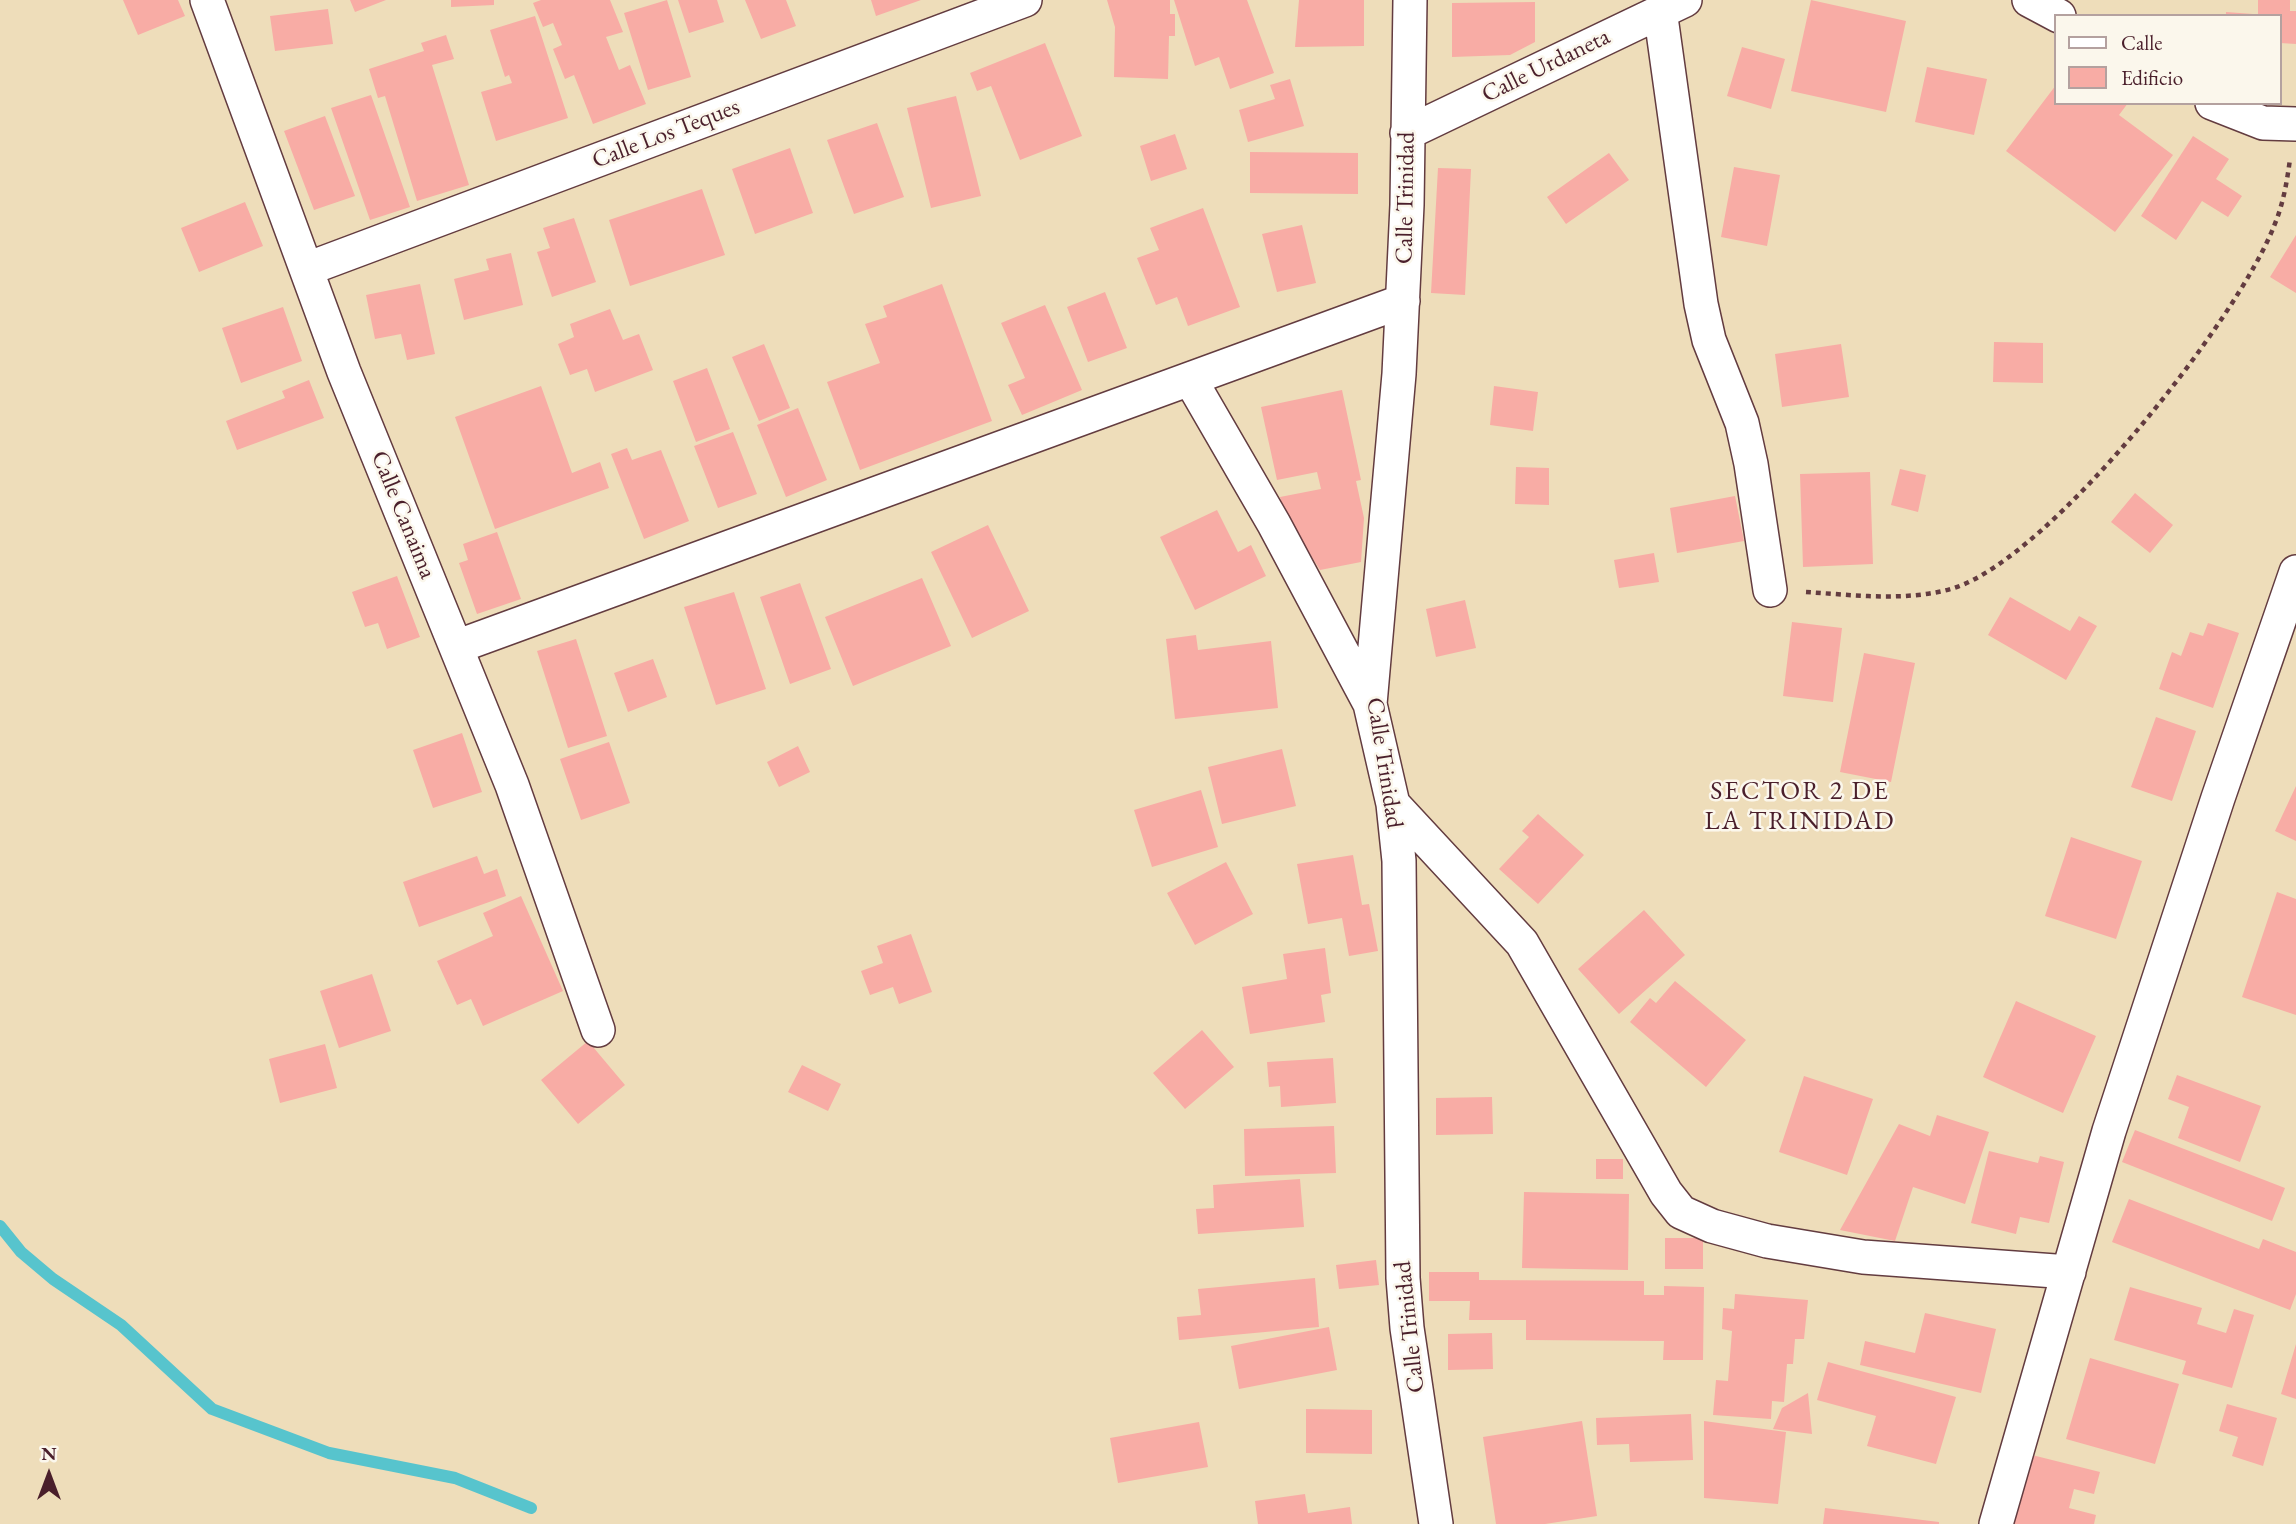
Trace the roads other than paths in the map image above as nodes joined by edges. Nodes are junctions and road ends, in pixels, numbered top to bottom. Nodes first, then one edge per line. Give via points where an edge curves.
1 (207, 0) edge
2 (1410, 0) edge
3 (2029, 0) edge
4 (1022, 1) edge
5 (1673, 5) edge
6 (2055, 14) edge
7 (2217, 105) edge
8 (2295, 125) edge
9 (1407, 133) junction
10 (307, 269) junction
11 (1403, 301) junction
12 (1190, 379) junction
13 (2296, 572) edge
14 (1770, 590) road end
15 (456, 647) junction
16 (1370, 704) junction
17 (1393, 804) junction
18 (598, 1030) dead end
19 (2068, 1272) junction
20 (1436, 1524) edge
21 (1996, 1524) edge

1 - 10 street, Calle Canaima
2 - 9 street, Calle Trinidad
3 - 6 street
4 - 10 street, Calle Los Teques
5 - 9 street, Calle Urdaneta
5 - 14 street via 1701,304 1745,437
7 - 8 street via 2263,123
9 - 11 street, Calle Trinidad
10 - 15 street, Calle Canaima
11 - 12 street
11 - 16 street, Calle Trinidad
12 - 15 street
12 - 16 street
13 - 19 street via 2109,1131
15 - 18 street, Calle Canaima via 512,785
16 - 17 street, Calle Trinidad
17 - 19 street via 1522,943 1681,1212 1767,1241 1863,1257
17 - 20 street, Calle Trinidad via 1401,909 1403,1278
19 - 21 street

